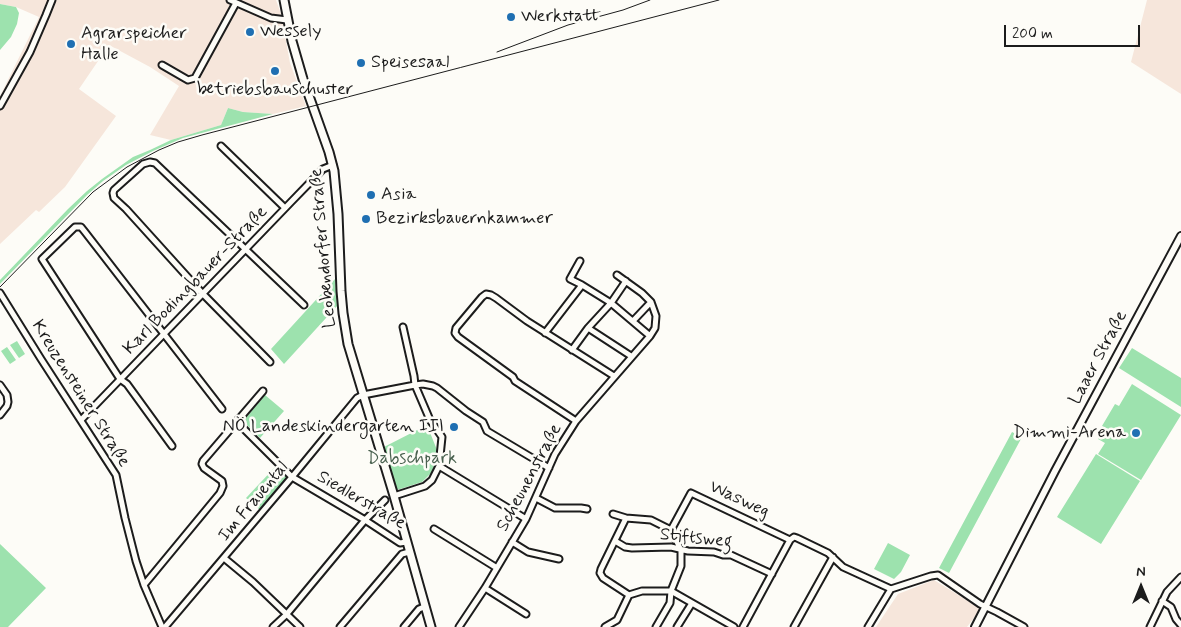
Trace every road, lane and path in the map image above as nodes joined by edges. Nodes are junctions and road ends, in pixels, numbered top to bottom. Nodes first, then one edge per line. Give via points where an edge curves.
1 (52, 0) edge
2 (230, 0) edge
3 (284, 0) edge
4 (236, 3) junction
5 (287, 20) junction
6 (162, 66) dead end
7 (0, 106) edge
8 (221, 146) dead end
9 (333, 165) junction
10 (285, 208) junction
11 (1181, 236) edge
12 (245, 249) junction
13 (580, 261) dead end
14 (617, 275) dead end
15 (626, 281) junction
16 (582, 285) junction
17 (0, 293) edge
18 (202, 293) junction
19 (651, 302) junction
20 (611, 303) junction
21 (304, 305) dead end
22 (633, 321) junction
23 (403, 327) dead end
24 (588, 328) junction
25 (545, 333) junction
26 (164, 335) junction
27 (650, 336) junction
28 (572, 350) junction
29 (631, 356) junction
30 (270, 362) dead end
31 (614, 376) junction
32 (120, 379) junction
33 (0, 385) edge
34 (415, 385) junction
35 (263, 391) dead end
36 (364, 395) junction
37 (222, 408) dead end
38 (0, 415) edge
39 (81, 420) junction
40 (576, 420) junction
41 (236, 421) junction
42 (172, 446) dead end
43 (439, 466) junction
44 (549, 468) junction
45 (292, 477) junction
46 (394, 496) junction
47 (536, 498) junction
48 (385, 500) dead end
49 (587, 509) dead end
50 (613, 514) dead end
51 (626, 518) junction
52 (526, 519) junction
53 (365, 520) junction
54 (434, 529) dead end
55 (671, 530) junction
56 (790, 540) junction
57 (614, 541) junction
58 (406, 542) junction
59 (512, 542) junction
60 (681, 550) junction
61 (409, 552) junction
62 (833, 557) junction
63 (224, 558) junction
64 (559, 559) dead end
65 (497, 568) junction
66 (772, 574) junction
67 (1181, 577) edge
68 (144, 585) junction
69 (485, 588) junction
70 (891, 589) junction
71 (671, 591) junction
72 (629, 595) junction
73 (1162, 601) junction
74 (692, 603) junction
75 (424, 606) junction
76 (986, 607) junction
77 (526, 614) dead end
78 (286, 615) junction
79 (613, 623) junction
80 (1181, 625) edge
81 (164, 627) edge
82 (273, 627) edge
83 (300, 627) edge
84 (340, 627) edge
85 (404, 627) edge
86 (431, 627) edge
87 (460, 627) edge
88 (605, 627) edge
89 (618, 627) edge
90 (656, 627) edge
91 (677, 627) edge
92 (734, 627) edge
93 (743, 627) edge
94 (794, 627) edge
95 (868, 627) edge
96 (975, 627) edge
97 (1023, 627) edge
98 (1150, 627) edge

1 - 7 street via 30,52
2 - 4 street
3 - 5 main road, Leobendorfer Straße
4 - 5 street via 270,18
4 - 6 street via 195,78 188,80
5 - 9 main road, Leobendorfer Straße via 303,79
8 - 10 street
9 - 10 street, Karl Bodingbauer-Straße via 323,169
9 - 36 main road, Leobendorfer Straße via 343,313 348,344
10 - 12 street, Karl Bodingbauer-Straße
11 - 76 street, Laaer Straße
12 - 18 street, Karl Bodingbauer-Straße
12 - 18 street via 155,162 143,164 114,190 114,198
12 - 21 street
13 - 16 street via 570,279
14 - 15 street
15 - 19 street
15 - 20 street
16 - 20 street
16 - 25 street
17 - 39 street, Kreuzensteiner Straße
18 - 26 street, Karl Bodingbauer-Straße
18 - 30 street
19 - 22 street
19 - 27 street, Scheunenstraße via 656,316
20 - 22 street
20 - 24 street
22 - 27 street
23 - 34 street
24 - 28 street
24 - 29 street
25 - 28 street
25 - 40 street via 486,294 456,328 458,337 513,377 514,381
26 - 32 street, Karl Bodingbauer-Straße
26 - 32 street via 85,232 75,226 42,259
26 - 37 street
27 - 29 street, Scheunenstraße
28 - 31 street
29 - 31 street, Scheunenstraße
31 - 40 street, Scheunenstraße
32 - 39 street, Karl Bodingbauer-Straße
32 - 42 street via 128,384
33 - 38 street via 8,402
34 - 36 street
34 - 43 street via 430,420 442,437
34 - 44 street via 437,388 483,422 488,431
35 - 41 street
36 - 45 street, Im Frauental via 354,400
36 - 46 main road, Leobendorfer Straße
39 - 68 street, Kreuzensteiner Straße via 116,475
40 - 44 street, Scheunenstraße
41 - 45 street, Siedlerstraße
41 - 68 street via 202,464 222,482 220,493
43 - 46 street via 425,486
43 - 52 street
44 - 47 street, Scheunenstraße
45 - 53 street, Siedlerstraße
45 - 63 street, Im Frauental
46 - 58 main road, Leobendorfer Straße
47 - 49 street via 555,508
47 - 52 street, Scheunenstraße
48 - 53 street
50 - 51 street
51 - 55 street via 651,520
51 - 57 street
52 - 59 street, Scheunenstraße
53 - 58 street, Siedlerstraße via 400,543
53 - 78 street
54 - 65 street
55 - 56 street, Wasweg via 691,493
55 - 60 street
56 - 62 street via 797,538
56 - 66 street
57 - 60 street, Stiftsweg via 632,548 672,547
57 - 72 street via 600,573
58 - 61 main road, Leobendorfer Straße
59 - 64 street via 528,552
59 - 65 street, Scheunenstraße
60 - 66 street, Stiftsweg via 731,555
60 - 71 street via 680,570
61 - 75 main road, Leobendorfer Straße
61 - 84 street via 402,554
62 - 70 street via 843,567
62 - 94 street
63 - 78 street
63 - 81 street, Im Frauental
65 - 69 street, Scheunenstraße
66 - 93 street
67 - 73 street
68 - 81 street, Kreuzensteiner Straße
69 - 77 street
69 - 87 street, Scheunenstraße
70 - 76 street via 938,575
70 - 95 street
71 - 72 street via 642,591
71 - 74 street
71 - 90 street via 670,603
72 - 79 street
73 - 80 street via 1171,607
73 - 98 street
74 - 91 street
74 - 92 street
75 - 85 street
75 - 86 main road, Leobendorfer Straße
76 - 96 street, Laaer Straße
76 - 97 street
78 - 82 street
78 - 83 street
79 - 88 street
79 - 89 street

